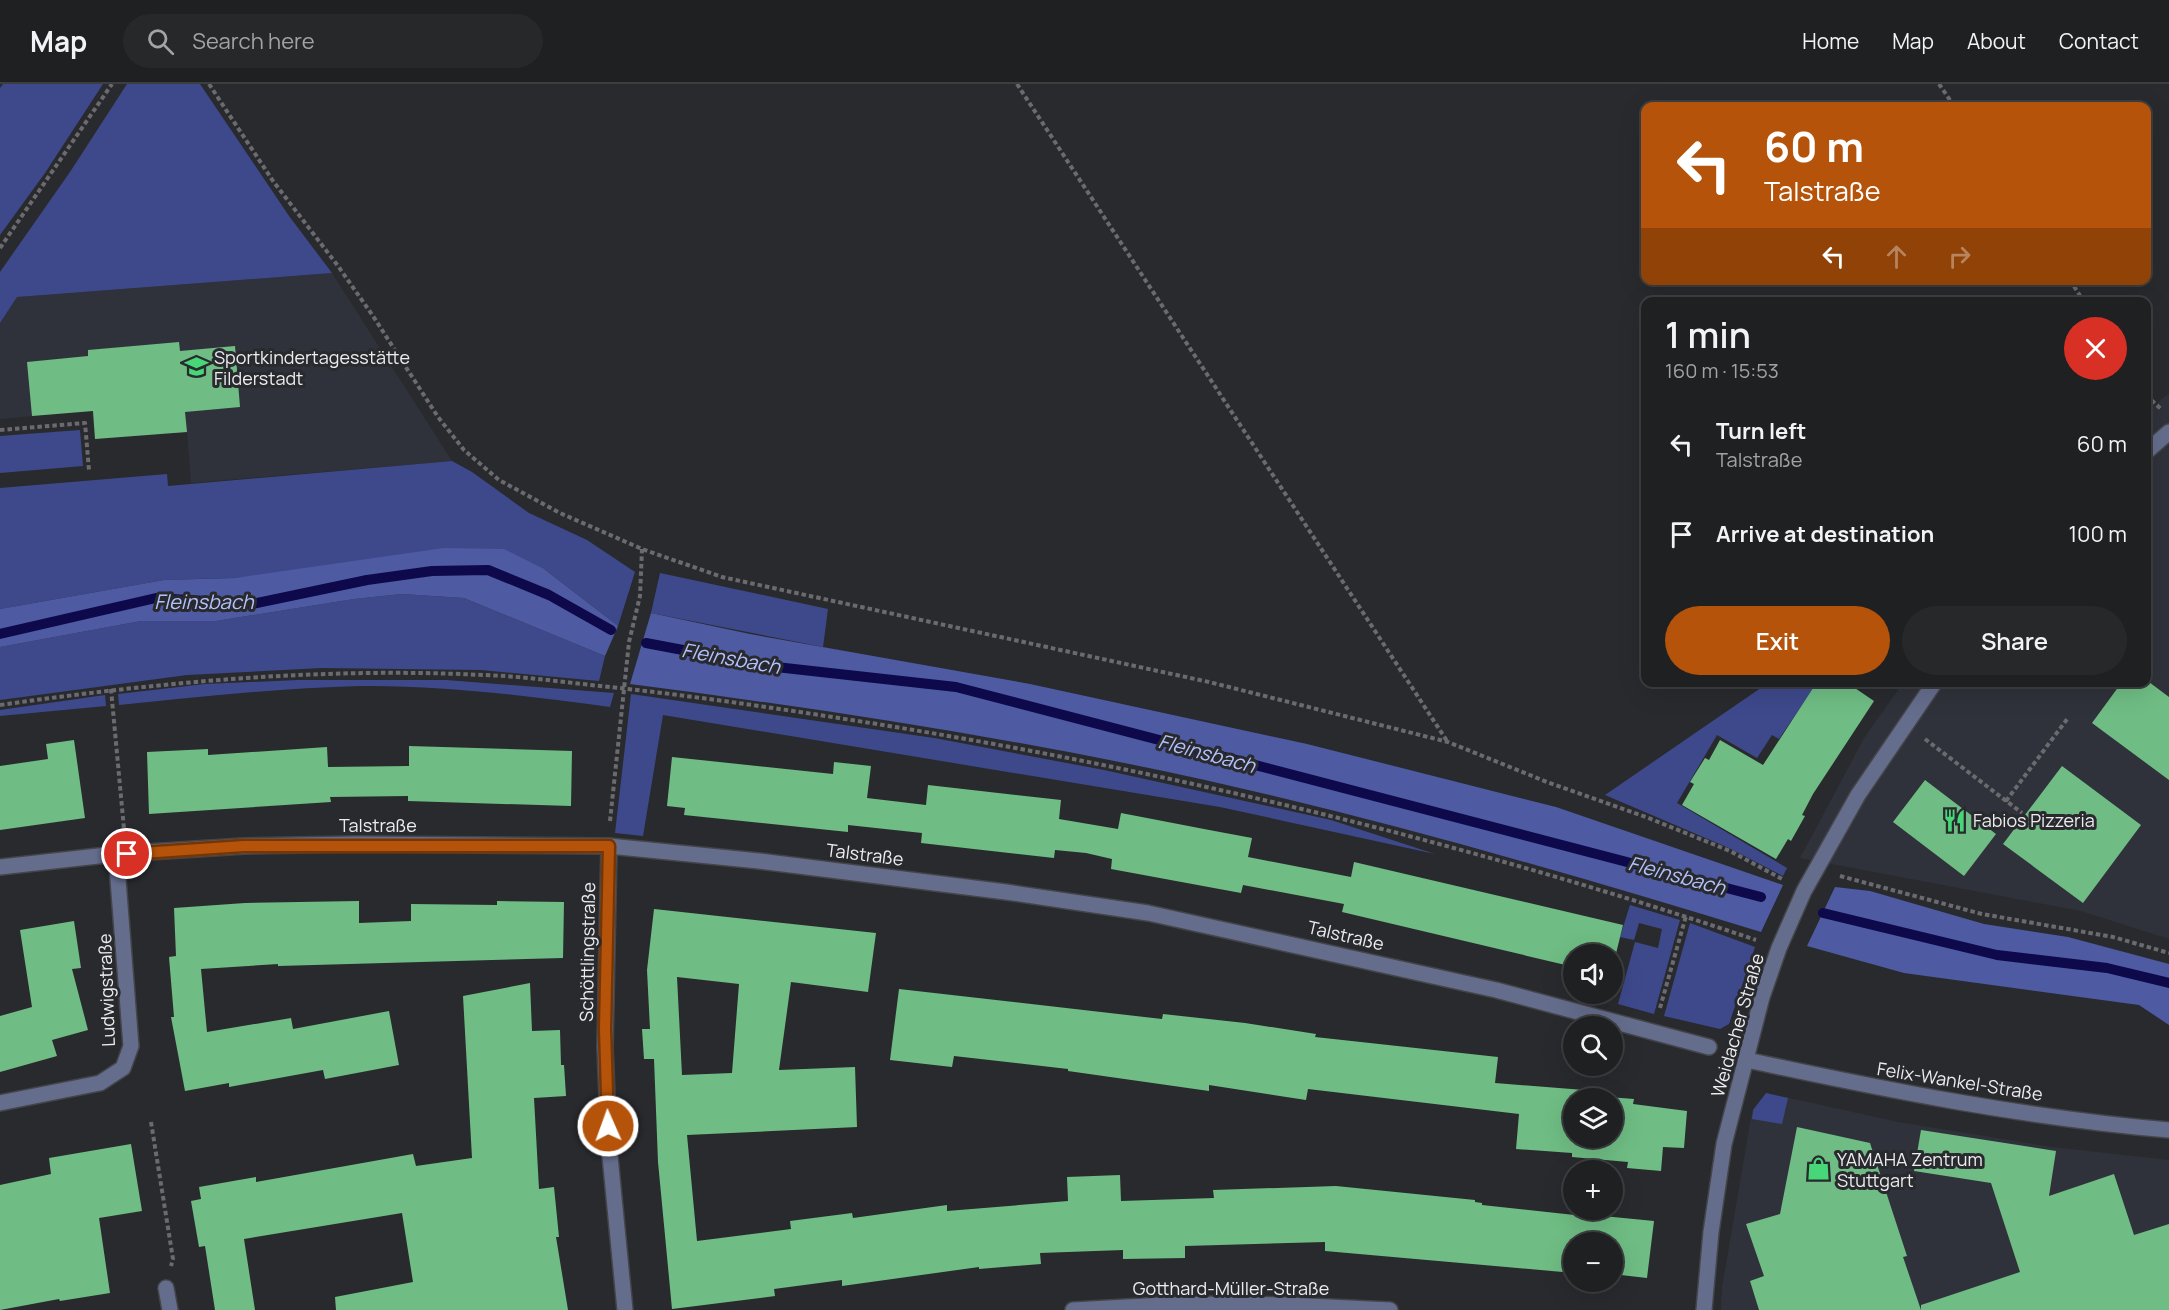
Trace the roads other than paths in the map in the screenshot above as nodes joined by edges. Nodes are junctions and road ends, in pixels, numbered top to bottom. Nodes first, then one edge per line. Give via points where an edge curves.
1 (2169, 432) edge
2 (2151, 448) edge
3 (1931, 687) edge
4 (609, 846) junction
5 (122, 854) junction
6 (0, 867) edge
7 (1709, 1047) dead end
8 (1747, 1060) junction
9 (0, 1103) edge
10 (2169, 1130) edge
11 (166, 1288) road end
12 (170, 1310) edge
13 (625, 1310) edge
14 (1073, 1310) edge
15 (1390, 1310) edge
16 (1704, 1310) edge

1 - 2 street
3 - 8 street, Weidacher Straße via 1858,795 1804,891 1762,997
4 - 5 street, Talstraße via 244,846
4 - 7 street, Talstraße via 838,870 1148,913 1485,987
4 - 13 street, Schöttlingstraße via 605,1047 609,1146
5 - 6 street, Talstraße
5 - 9 street, Ludwigstraße via 131,1046 123,1068 100,1083
8 - 10 street, Felix-Wankel-Straße via 2040,1115
8 - 16 street, Weidacher Straße via 1724,1144
11 - 12 street
14 - 15 street, Gotthard-Müller-Straße via 1180,1304

